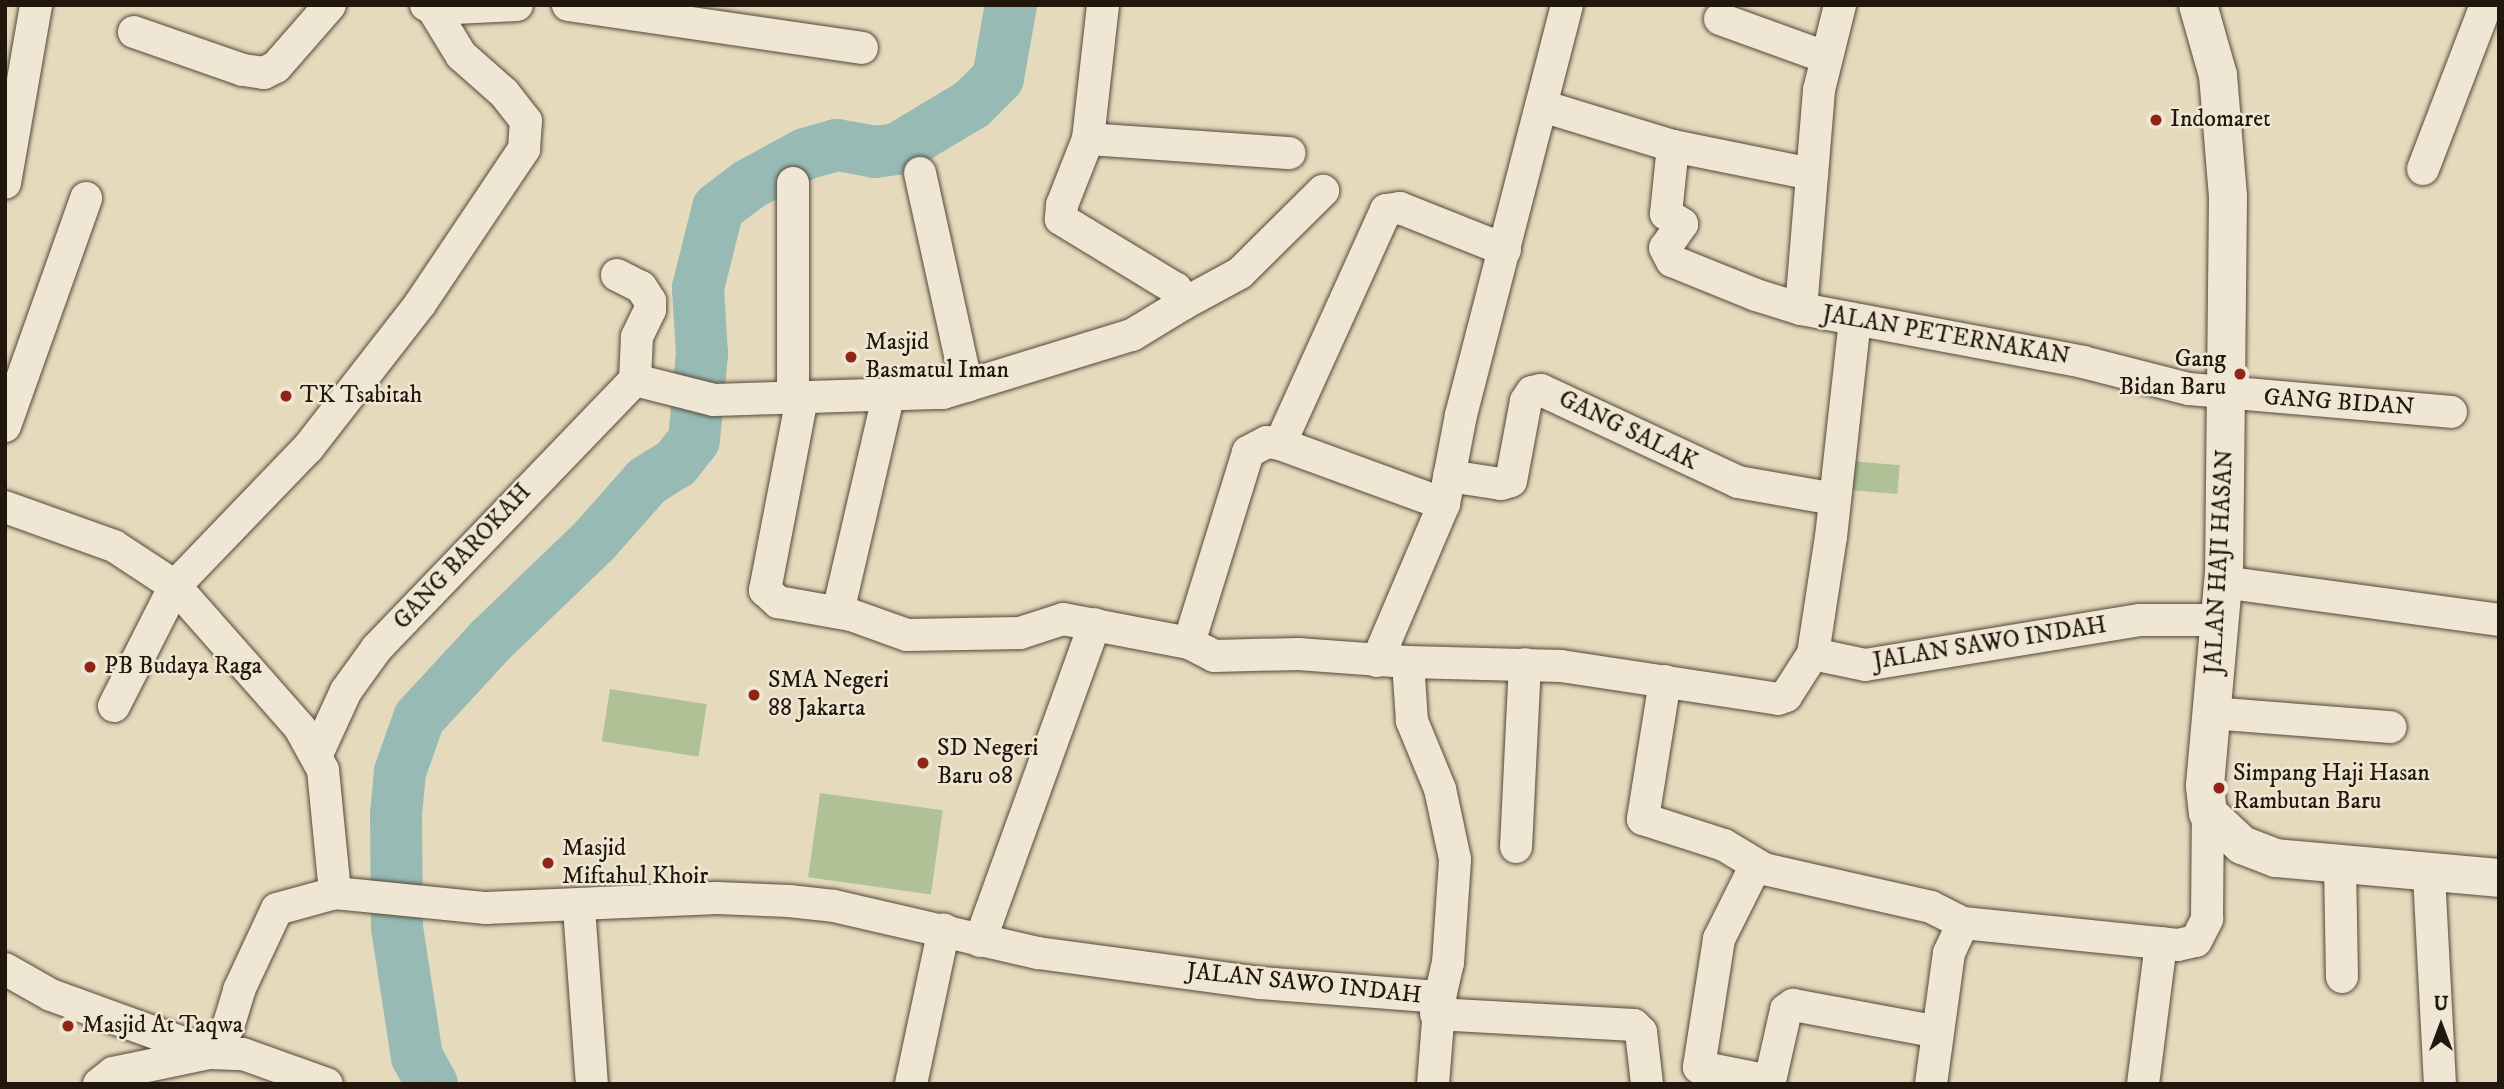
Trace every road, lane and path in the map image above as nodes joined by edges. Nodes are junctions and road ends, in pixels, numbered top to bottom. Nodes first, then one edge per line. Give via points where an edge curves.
1 (36, 5) edge
2 (330, 5) edge
3 (517, 5) edge
4 (568, 5) edge
5 (1103, 5) edge
6 (1567, 5) edge
7 (1840, 5) edge
8 (2198, 5) edge
9 (2487, 5) edge
10 (430, 7) edge
11 (2499, 10) edge
12 (1720, 19) dead end
13 (134, 32) dead end
14 (862, 48) dead end
15 (1825, 57) junction
16 (1542, 106) junction
17 (1088, 139) junction
18 (1673, 146) junction
19 (1290, 153) dead end
20 (2423, 169) dead end
21 (920, 173) dead end
22 (1812, 174) junction
23 (5, 183) edge
24 (793, 183) dead end
25 (1323, 191) dead end
26 (86, 198) dead end
27 (1505, 250) junction
28 (617, 275) dead end
29 (1183, 304) junction
30 (1801, 309) junction
31 (1854, 320) junction
32 (635, 380) junction
33 (967, 386) junction
34 (2227, 394) junction
35 (888, 397) junction
36 (798, 398) junction
37 (2451, 412) dead end
38 (5, 426) edge
39 (1280, 444) junction
40 (1447, 490) junction
41 (1834, 499) junction
42 (5, 507) edge
43 (2223, 582) junction
44 (175, 586) junction
45 (838, 612) junction
46 (2220, 620) junction
47 (2499, 620) edge
48 (1095, 624) junction
49 (1189, 643) junction
50 (1813, 654) junction
51 (1377, 661) junction
52 (1408, 662) junction
53 (1525, 664) junction
54 (1665, 681) junction
55 (114, 706) dead end
56 (2211, 713) junction
57 (2390, 727) dead end
58 (317, 754) junction
59 (2208, 813) junction
60 (1516, 848) dead end
61 (2340, 864) junction
62 (1756, 865) junction
63 (2429, 875) junction
64 (2499, 878) edge
65 (335, 893) junction
66 (579, 908) junction
67 (1963, 923) junction
68 (944, 929) junction
69 (980, 941) junction
70 (2161, 943) junction
71 (5, 969) edge
72 (2342, 977) dead end
73 (1438, 1006) junction
74 (1938, 1031) junction
75 (210, 1053) junction
76 (99, 1084) edge
77 (327, 1084) edge
78 (592, 1084) edge
79 (911, 1084) edge
80 (1433, 1084) edge
81 (1647, 1084) edge
82 (1931, 1084) edge
83 (2143, 1084) edge
84 (2440, 1084) edge

1 - 23 street
2 - 13 street via 276,67 264,73 243,71
3 - 10 street
4 - 14 street
5 - 17 street
6 - 16 street
7 - 15 street, JALAN PETERNAKAN
8 - 34 street, JALAN HAJI HASAN via 2218,75 2228,196
9 - 11 street
9 - 20 street
10 - 44 street via 461,55 505,93 526,121 524,149 420,304 308,448
12 - 15 street
15 - 22 street, JALAN PETERNAKAN
16 - 18 street
16 - 27 street
17 - 19 street
17 - 29 street via 1062,205 1061,219 1176,289
18 - 22 street
18 - 30 street via 1666,214 1682,224 1665,244 1672,261
21 - 33 street
22 - 30 street, JALAN PETERNAKAN
24 - 36 street
25 - 29 street via 1240,273
26 - 38 street
27 - 39 street via 1400,208 1386,210
27 - 40 street
28 - 32 street via 640,287 650,301 637,337
29 - 33 street via 1132,335
30 - 31 street, JALAN PETERNAKAN
31 - 34 street, JALAN PETERNAKAN
31 - 41 street
32 - 36 street via 702,398
32 - 58 street, GANG BAROKAH via 377,648 346,691
33 - 35 street via 943,393
34 - 37 street, GANG BIDAN
34 - 43 street, JALAN HAJI HASAN
35 - 36 street
35 - 45 street
36 - 45 street via 765,590 778,602 814,612
39 - 40 street
39 - 49 street via 1266,442 1248,453
40 - 41 street, GANG SALAK via 1511,481 1526,401 1532,392 1541,390 1738,482
40 - 51 street
41 - 50 street
42 - 44 street via 114,546
43 - 46 street, JALAN HAJI HASAN
43 - 47 street
44 - 55 street
44 - 58 street
45 - 48 street via 919,636 1020,633 1063,619
46 - 50 street, JALAN SAWO INDAH via 2140,620 1865,665
46 - 56 street, JALAN HAJI HASAN
48 - 49 street
48 - 69 street
49 - 51 street via 1214,656 1298,654
50 - 54 street via 1793,690 1778,699
51 - 52 street
52 - 53 street
52 - 73 street, JALAN SAWO INDAH via 1412,721 1440,789 1455,859 1448,963
53 - 54 street
53 - 60 street
54 - 62 street via 1642,818 1724,845
56 - 57 street
56 - 59 street, JALAN HAJI HASAN via 2204,786
58 - 65 street via 326,785
59 - 61 street via 2228,834 2256,852
59 - 70 street via 2205,929 2189,944
61 - 63 street
61 - 72 street
62 - 67 street via 1931,907
62 - 74 street via 1719,939 1699,1067 1770,1082 1786,1010 1793,1005
63 - 64 street
63 - 84 street
65 - 66 street, JALAN SAWO INDAH via 486,908
65 - 75 street, JALAN SAWO INDAH via 277,909 239,990 230,1021
66 - 68 street, JALAN SAWO INDAH via 716,898 789,901
66 - 78 street
67 - 70 street
67 - 74 street via 1949,953
68 - 69 street, JALAN SAWO INDAH
68 - 79 street
69 - 73 street, JALAN SAWO INDAH
70 - 83 street
71 - 75 street via 51,995
73 - 80 street
73 - 81 street via 1634,1025 1641,1032
74 - 82 street
75 - 76 street via 113,1073
75 - 77 street via 243,1054

